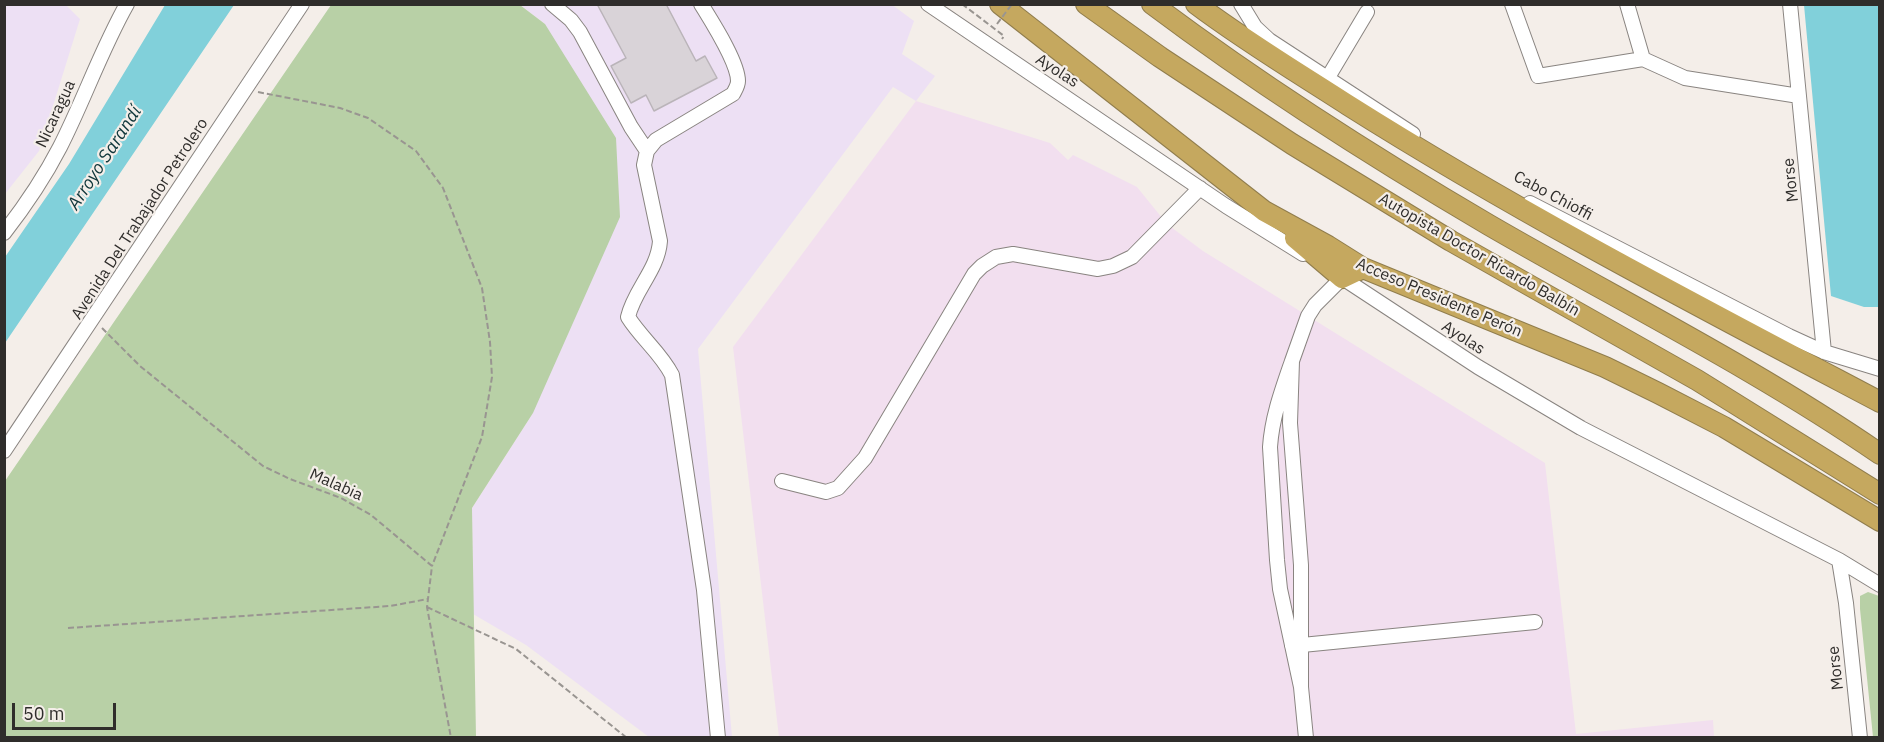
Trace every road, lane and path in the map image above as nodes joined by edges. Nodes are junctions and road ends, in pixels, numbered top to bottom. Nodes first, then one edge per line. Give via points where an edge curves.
1 (127, 4) edge
2 (302, 4) edge
3 (552, 4) edge
4 (701, 4) edge
5 (928, 4) edge
6 (962, 4) edge
7 (1000, 4) edge
8 (1012, 4) edge
9 (1086, 4) edge
10 (1152, 4) edge
11 (1196, 4) edge
12 (1241, 4) edge
13 (1512, 4) edge
14 (1627, 4) edge
15 (1790, 4) edge
16 (1367, 12) dead end
17 (1643, 59) junction
18 (1327, 79) junction
19 (247, 88) junction
20 (1799, 96) junction
21 (647, 152) junction
22 (1200, 188) junction
23 (1264, 211) junction
24 (4, 233) edge
25 (1363, 268) junction
26 (1342, 278) junction
27 (94, 320) junction
28 (1824, 352) junction
29 (1292, 362) junction
30 (1880, 369) edge
31 (1880, 402) edge
32 (4, 451) edge
33 (1880, 454) edge
34 (782, 481) dead end
35 (1880, 494) edge
36 (1880, 521) edge
37 (1839, 560) junction
38 (432, 566) junction
39 (1880, 585) edge
40 (428, 599) junction
41 (428, 607) junction
42 (1535, 622) dead end
43 (68, 628) dead end
44 (1296, 646) junction
45 (451, 738) edge
46 (627, 738) edge
47 (718, 738) edge
48 (1306, 738) edge
49 (1860, 738) edge

1 - 24 street, Nicaragua via 56,155
2 - 19 street, Avenida Del Trabajador Petrolero
3 - 21 street via 580,32
4 - 21 street via 719,33 739,84 733,94 656,140
5 - 22 street, Ayolas
6 - 8 path, bridge via 994,28
7 - 23 highway, Acceso Presidente Perón
9 - 35 highway, Autopista Doctor Ricardo Balbín via 1293,144 1451,240 1698,380
10 - 33 highway, Autopista Doctor Ricardo Balbín via 1217,53 1350,141 1798,400
11 - 31 highway via 1234,33 1432,158
12 - 18 street, Cabo Chioffi via 1255,27 1269,40
13 - 17 street via 1538,76
14 - 17 street
15 - 20 street, Morse
16 - 18 street
17 - 20 street via 1685,78
18 - 28 street, Cabo Chioffi via 1482,177
19 - 27 street, Avenida Del Trabajador Petrolero
19 - 38 path via 368,118 416,151 442,188 482,288 492,377 482,437
20 - 28 street, Morse
21 - 47 street via 644,165 660,254 630,306 628,317 672,375 704,590
22 - 26 street, Ayolas
22 - 34 street via 1132,257 1113,266 1098,269 1013,254 996,257 982,266 865,458 838,488 826,492
23 - 25 highway, Acceso Presidente Perón
23 - 26 highway
25 - 26 highway
25 - 36 highway, Acceso Presidente Perón via 1605,367 1724,427
26 - 29 street via 1308,316
26 - 37 street, Ayolas via 1478,368 1581,428
27 - 32 street, Avenida Del Trabajador Petrolero
27 - 38 path, Malabia via 140,366 263,466 371,515
28 - 30 street, Cabo Chioffi
29 - 44 street via 1290,423 1301,566
29 - 44 street via 1278,401 1270,447 1277,560
37 - 39 street, Ayolas
37 - 49 street, Morse
38 - 40 path
40 - 41 path
40 - 43 path via 390,606
41 - 45 path
41 - 46 path via 516,649
42 - 44 street
44 - 48 street

